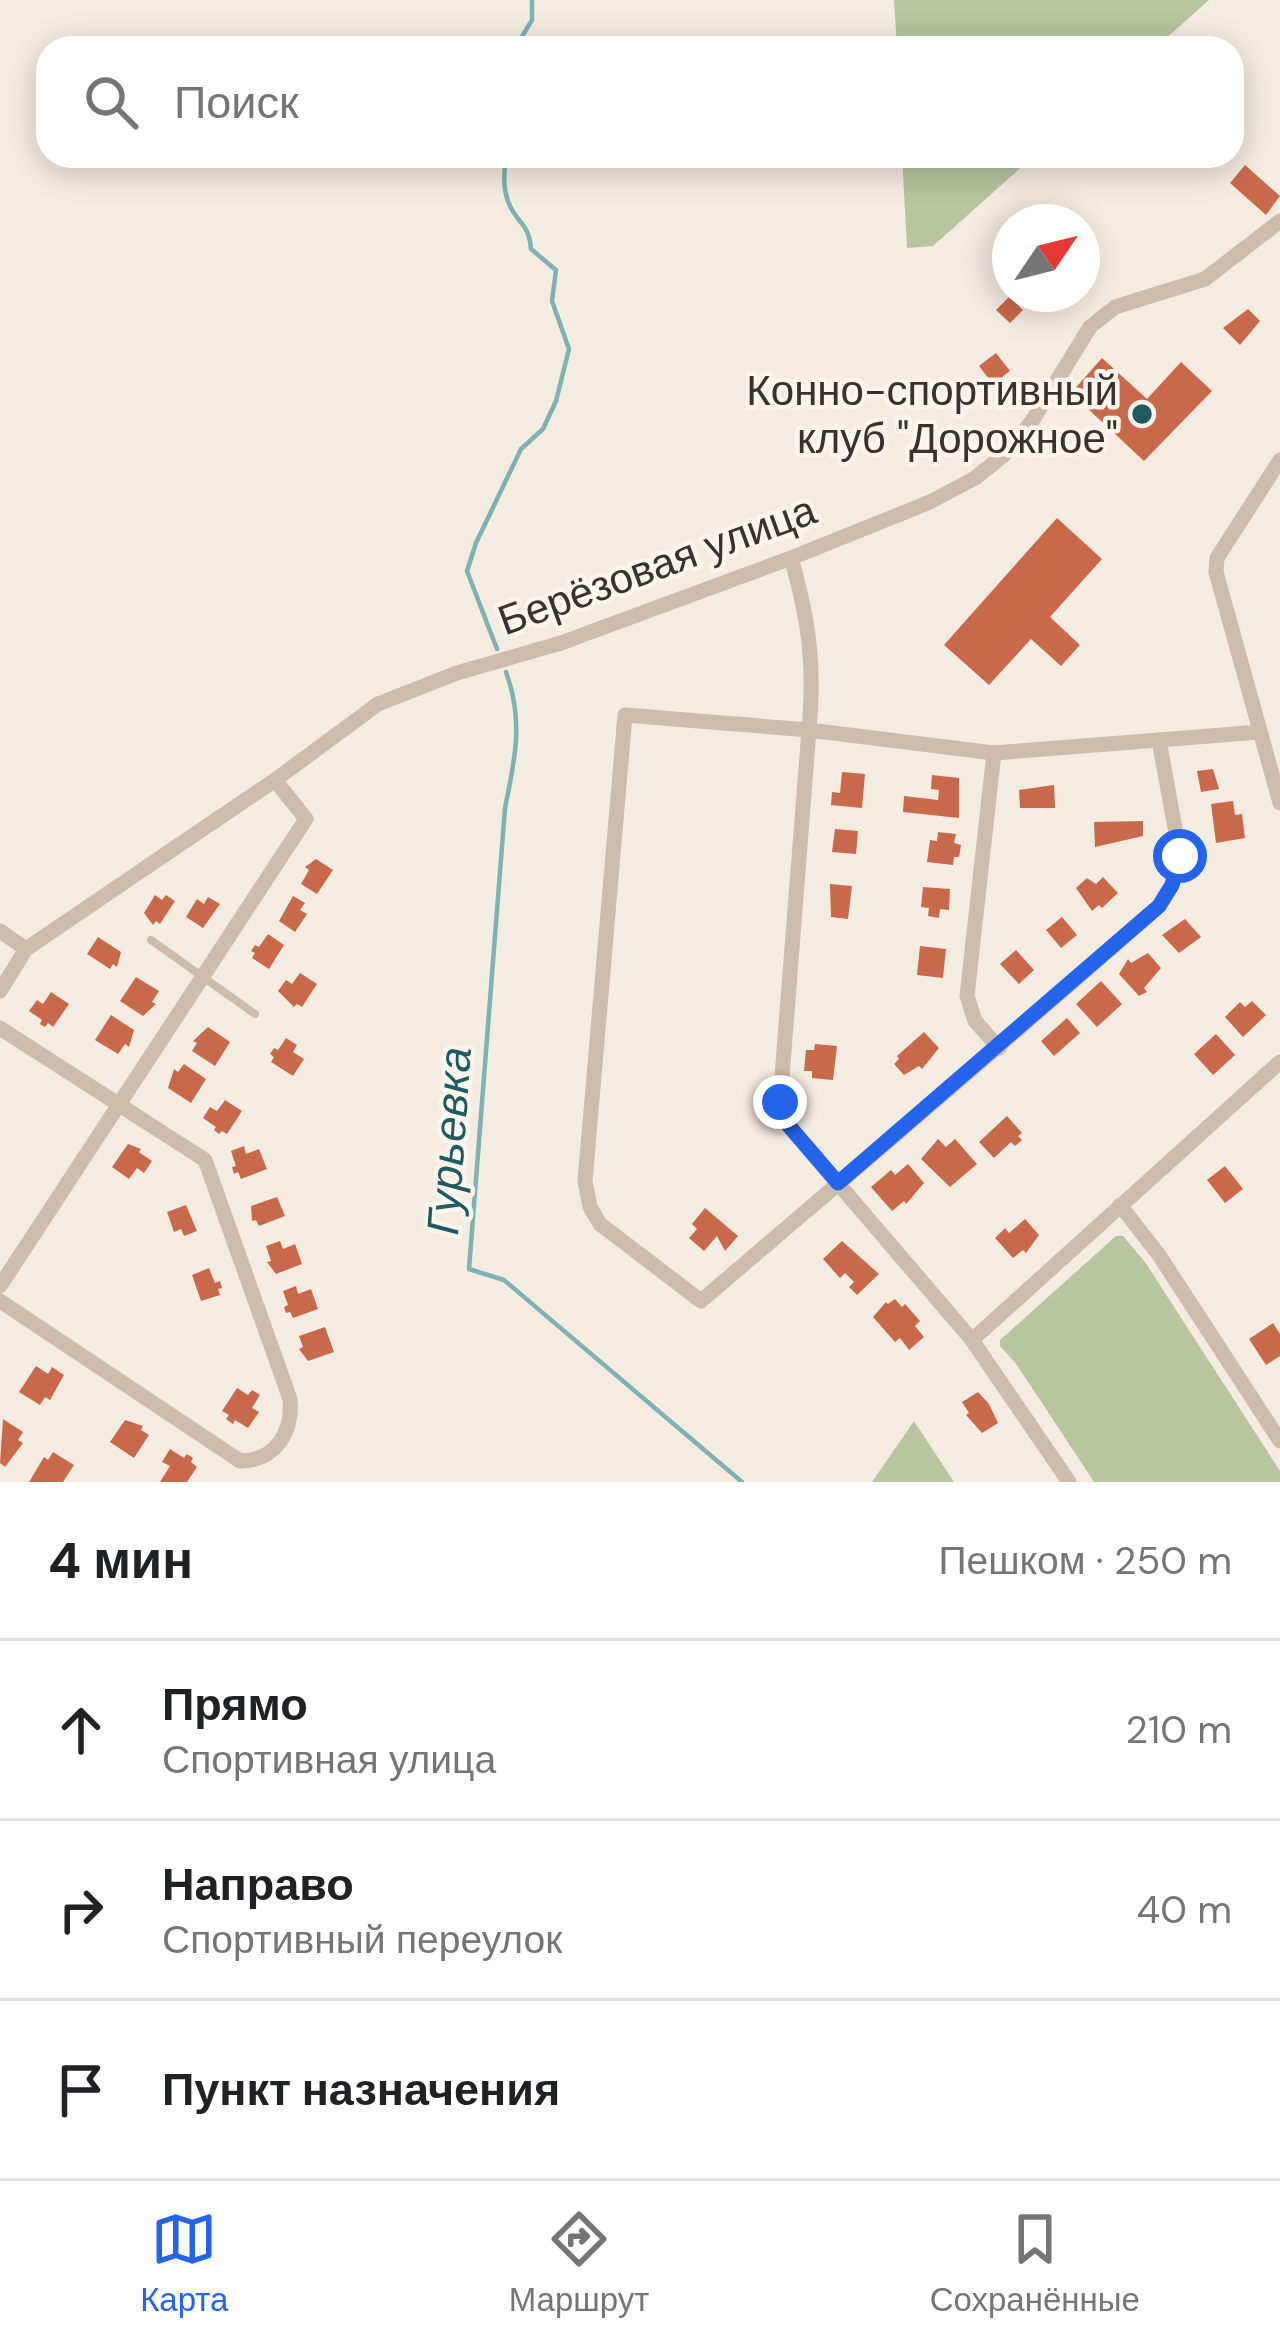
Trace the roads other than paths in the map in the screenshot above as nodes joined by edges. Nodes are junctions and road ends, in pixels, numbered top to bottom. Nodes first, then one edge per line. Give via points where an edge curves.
1 (1280, 221) edge
2 (1280, 460) edge
3 (791, 558) junction
4 (809, 730) junction
5 (1259, 732) junction
6 (1159, 740) junction
7 (994, 753) junction
8 (275, 780) junction
9 (1280, 803) edge
10 (0, 932) edge
11 (152, 940) dead end
12 (26, 949) junction
13 (203, 976) junction
14 (0, 991) edge
15 (255, 1014) dead end
16 (0, 1028) edge
17 (1000, 1048) junction
18 (1280, 1062) edge
19 (118, 1106) junction
20 (838, 1183) junction
21 (1120, 1205) junction
22 (0, 1286) edge
23 (0, 1301) edge
24 (972, 1340) junction
25 (1280, 1441) edge
26 (1069, 1482) edge

1 - 3 street, Берёзовая улица via 1205,279 1147,294 1102,317 1032,421 975,478
2 - 5 street via 1217,557
3 - 4 street via 812,652
3 - 8 street, Берёзовая улица via 377,704
4 - 7 street
4 - 20 street via 780,1102 789,1126
4 - 20 street via 625,715 585,1180 599,1224 700,1301
5 - 6 street
5 - 9 street
6 - 7 street
6 - 17 street via 1180,856 1172,885 1159,906
7 - 17 street via 967,996 975,1021
8 - 12 street, Берёзовая улица
8 - 13 street via 306,819
10 - 12 street
11 - 13 lane
12 - 14 street
13 - 15 lane
13 - 19 street
16 - 19 street
17 - 20 street
18 - 21 street
19 - 22 street
19 - 23 street via 205,1160 290,1399 292,1418 273,1453 240,1461
20 - 24 street
21 - 24 street
21 - 25 street
24 - 26 street

